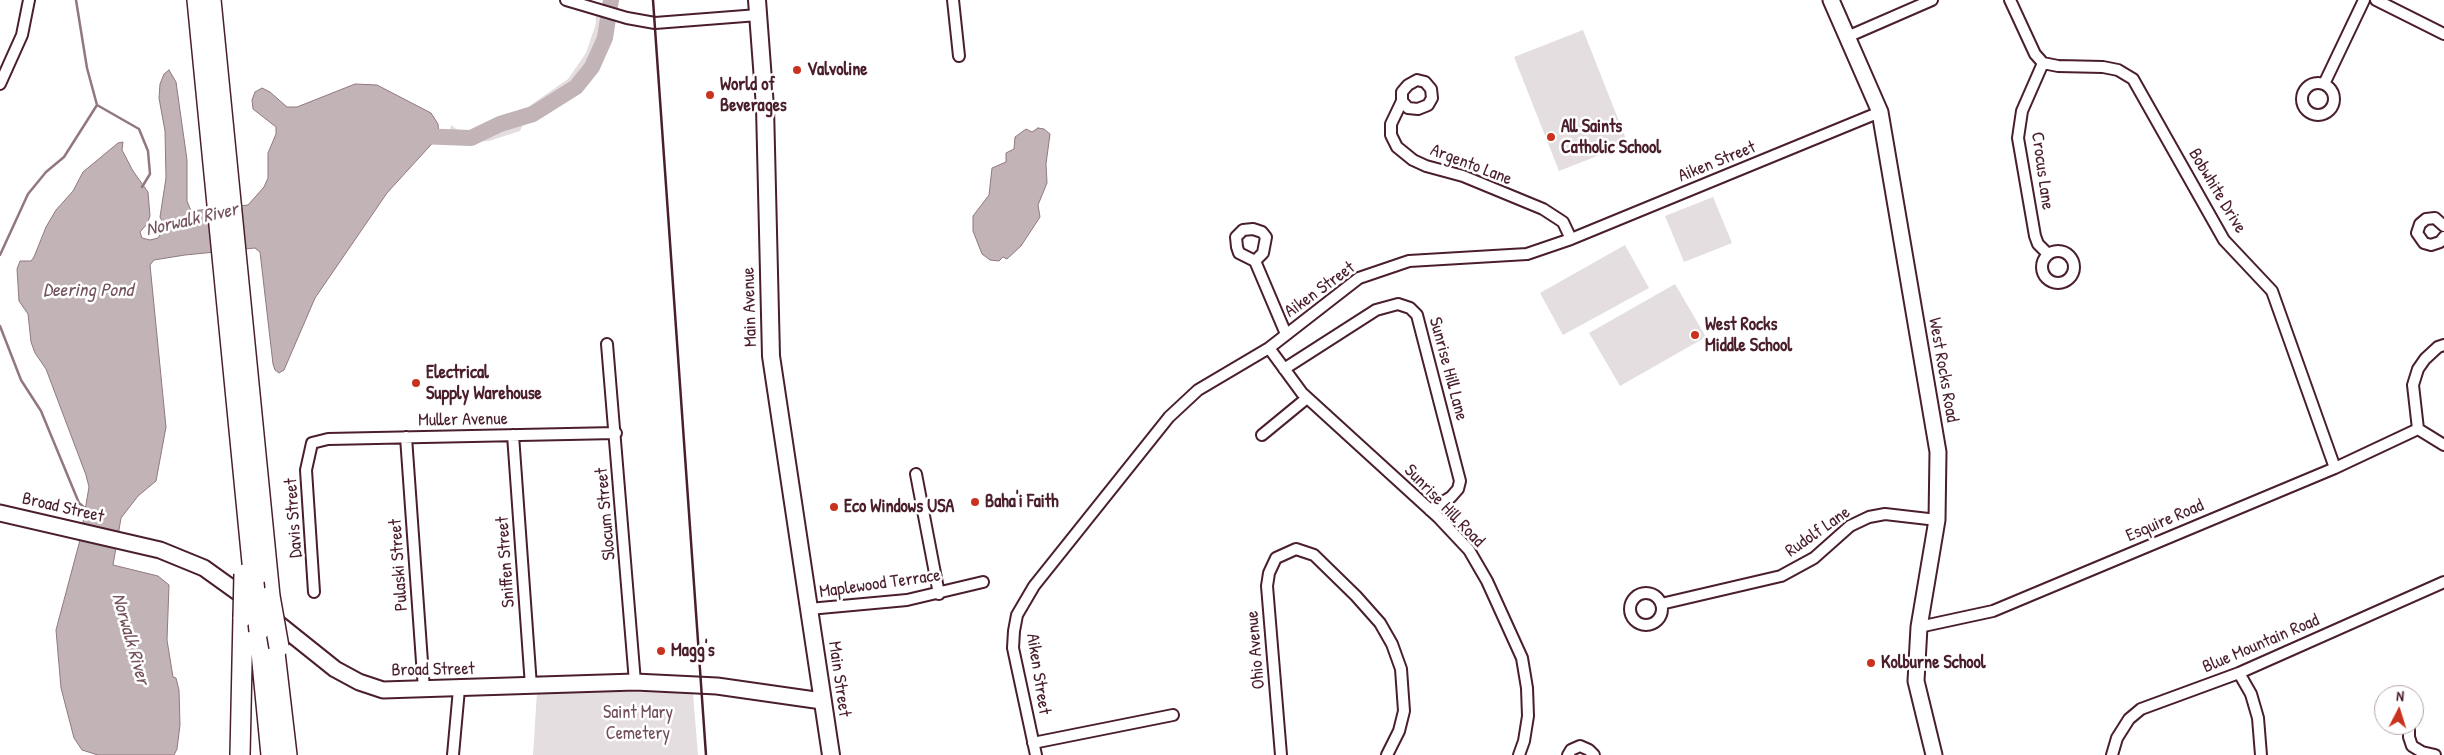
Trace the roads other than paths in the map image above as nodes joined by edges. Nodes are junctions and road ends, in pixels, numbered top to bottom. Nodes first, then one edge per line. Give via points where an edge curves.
1 (29, 0) edge
2 (196, 0) edge
3 (211, 0) edge
4 (566, 0) edge
5 (953, 0) edge
6 (1831, 0) edge
7 (1932, 0) edge
8 (2010, 0) edge
9 (2364, 0) edge
10 (2376, 0) edge
11 (757, 8) edge
12 (2444, 34) edge
13 (1847, 37) junction
14 (959, 56) dead end
15 (2043, 63) junction
16 (0, 84) edge
17 (2324, 84) dead end
18 (1402, 101) dead end
19 (1880, 112) junction
20 (223, 192) junction
21 (2444, 226) edge
22 (2444, 237) edge
23 (1571, 239) junction
24 (2048, 254) dead end
25 (1254, 261) dead end
26 (230, 263) junction
27 (1286, 334) junction
28 (607, 344) dead end
29 (2444, 345) edge
30 (1269, 348) junction
31 (1284, 368) junction
32 (1307, 398) junction
33 (2418, 429) junction
34 (616, 433) junction
35 (1262, 434) dead end
36 (513, 435) junction
37 (406, 437) junction
38 (312, 443) joint
39 (2444, 445) edge
40 (2335, 468) junction
41 (916, 474) dead end
42 (1430, 510) junction
43 (0, 513) edge
44 (1936, 520) junction
45 (249, 578) junction
46 (983, 582) dead end
47 (2444, 582) edge
48 (314, 592) dead end
49 (939, 594) junction
50 (1661, 604) dead end
51 (809, 609) junction
52 (1919, 627) junction
53 (277, 645) junction
54 (2239, 673) junction
55 (635, 682) junction
56 (531, 686) junction
57 (459, 689) junction
58 (424, 690) junction
59 (822, 701) junction
60 (1173, 715) dead end
61 (2409, 735) edge
62 (1033, 743) junction
63 (240, 755) edge
64 (271, 755) edge
65 (287, 755) edge
66 (296, 755) edge
67 (453, 755) edge
68 (830, 755) edge
69 (1036, 755) edge
70 (1281, 755) edge
71 (1386, 755) edge
72 (1519, 755) edge
73 (1568, 755) edge
74 (1594, 755) edge
75 (1934, 755) edge
76 (2112, 755) edge
77 (2261, 755) edge
78 (2435, 755) edge

1 - 16 street via 22,35
2 - 20 highway
3 - 20 highway
4 - 11 street via 655,23 679,23
5 - 14 street
6 - 13 street, West Rocks Road
7 - 13 street
8 - 15 street via 2035,54
9 - 17 street
10 - 12 street
11 - 51 main road, Main Avenue via 765,107 771,356
13 - 19 street, West Rocks Road
15 - 24 street, Crocus Lane via 2022,111 2018,138 2035,236
15 - 40 street, Bobwhite Drive via 2103,67 2118,70 2132,79 2224,240 2272,291
18 - 23 street, Argento Lane via 1391,124 1391,135 1397,147 1426,166 1463,176 1542,209 1563,222
19 - 23 street, Aiken Street
19 - 44 street, West Rocks Road via 1938,452
20 - 26 highway
21 - 22 street via 2435,218 2426,219 2420,224 2418,233 2424,243 2431,245
23 - 27 street, Aiken Street via 1527,254 1409,261 1359,278
25 - 27 street
26 - 45 highway via 236,396 235,456
26 - 53 highway, bridge
27 - 30 street, Aiken Street
28 - 34 street, Slocum Street
29 - 33 street via 2425,358 2413,385
30 - 31 street, Sunrise Hill Road
30 - 62 street, Aiken Street via 1198,390 1168,417 1025,599 1014,624 1014,648
31 - 32 street, Sunrise Hill Road
31 - 42 street, Sunrise Hill Lane via 1376,310 1398,304 1417,314 1460,481 1451,497
32 - 35 street
32 - 42 street, Sunrise Hill Road
33 - 39 street
33 - 40 street, Esquire Road
34 - 36 street, Muller Avenue
34 - 55 street, Slocum Street
36 - 37 street, Muller Avenue
36 - 56 street, Sniffen Street
37 - 38 street, Muller Avenue via 328,439
37 - 58 street, Pulaski Street
38 - 48 street, Davis Street via 306,470
40 - 52 street, Esquire Road via 1993,611
41 - 49 street
42 - 72 street, Sunrise Hill Road via 1469,550 1487,581 1522,658 1528,716
43 - 58 street, Broad Street via 144,545 177,556 204,568 233,587 335,669 383,690
44 - 50 street, Rudolf Lane via 1885,514 1869,517 1850,526 1814,558 1780,576
44 - 52 street, West Rocks Road
45 - 63 highway, bridge via 242,617
45 - 64 highway, bridge via 259,631
46 - 49 street, Maplewood Terrace
47 - 54 street, Blue Mountain Road
49 - 51 street, Maplewood Terrace
51 - 59 main road, Main Street
52 - 75 street, West Rocks Road via 1916,681
53 - 65 highway
53 - 66 highway
54 - 76 street, Blue Mountain Road via 2141,709 2129,719
54 - 77 street via 2251,694 2258,718
55 - 56 street, Broad Street
55 - 59 street, Broad Street via 717,686
56 - 57 street, Broad Street
57 - 58 street, Broad Street
57 - 67 street
59 - 68 main road, Main Street
60 - 62 street
61 - 78 street via 2412,746
62 - 69 street, Aiken Street
70 - 71 street, Ohio Avenue via 1267,586 1273,562 1288,551 1301,549 1314,556 1366,607 1392,644 1402,677 1404,711 1399,731
73 - 74 street via 1580,746

